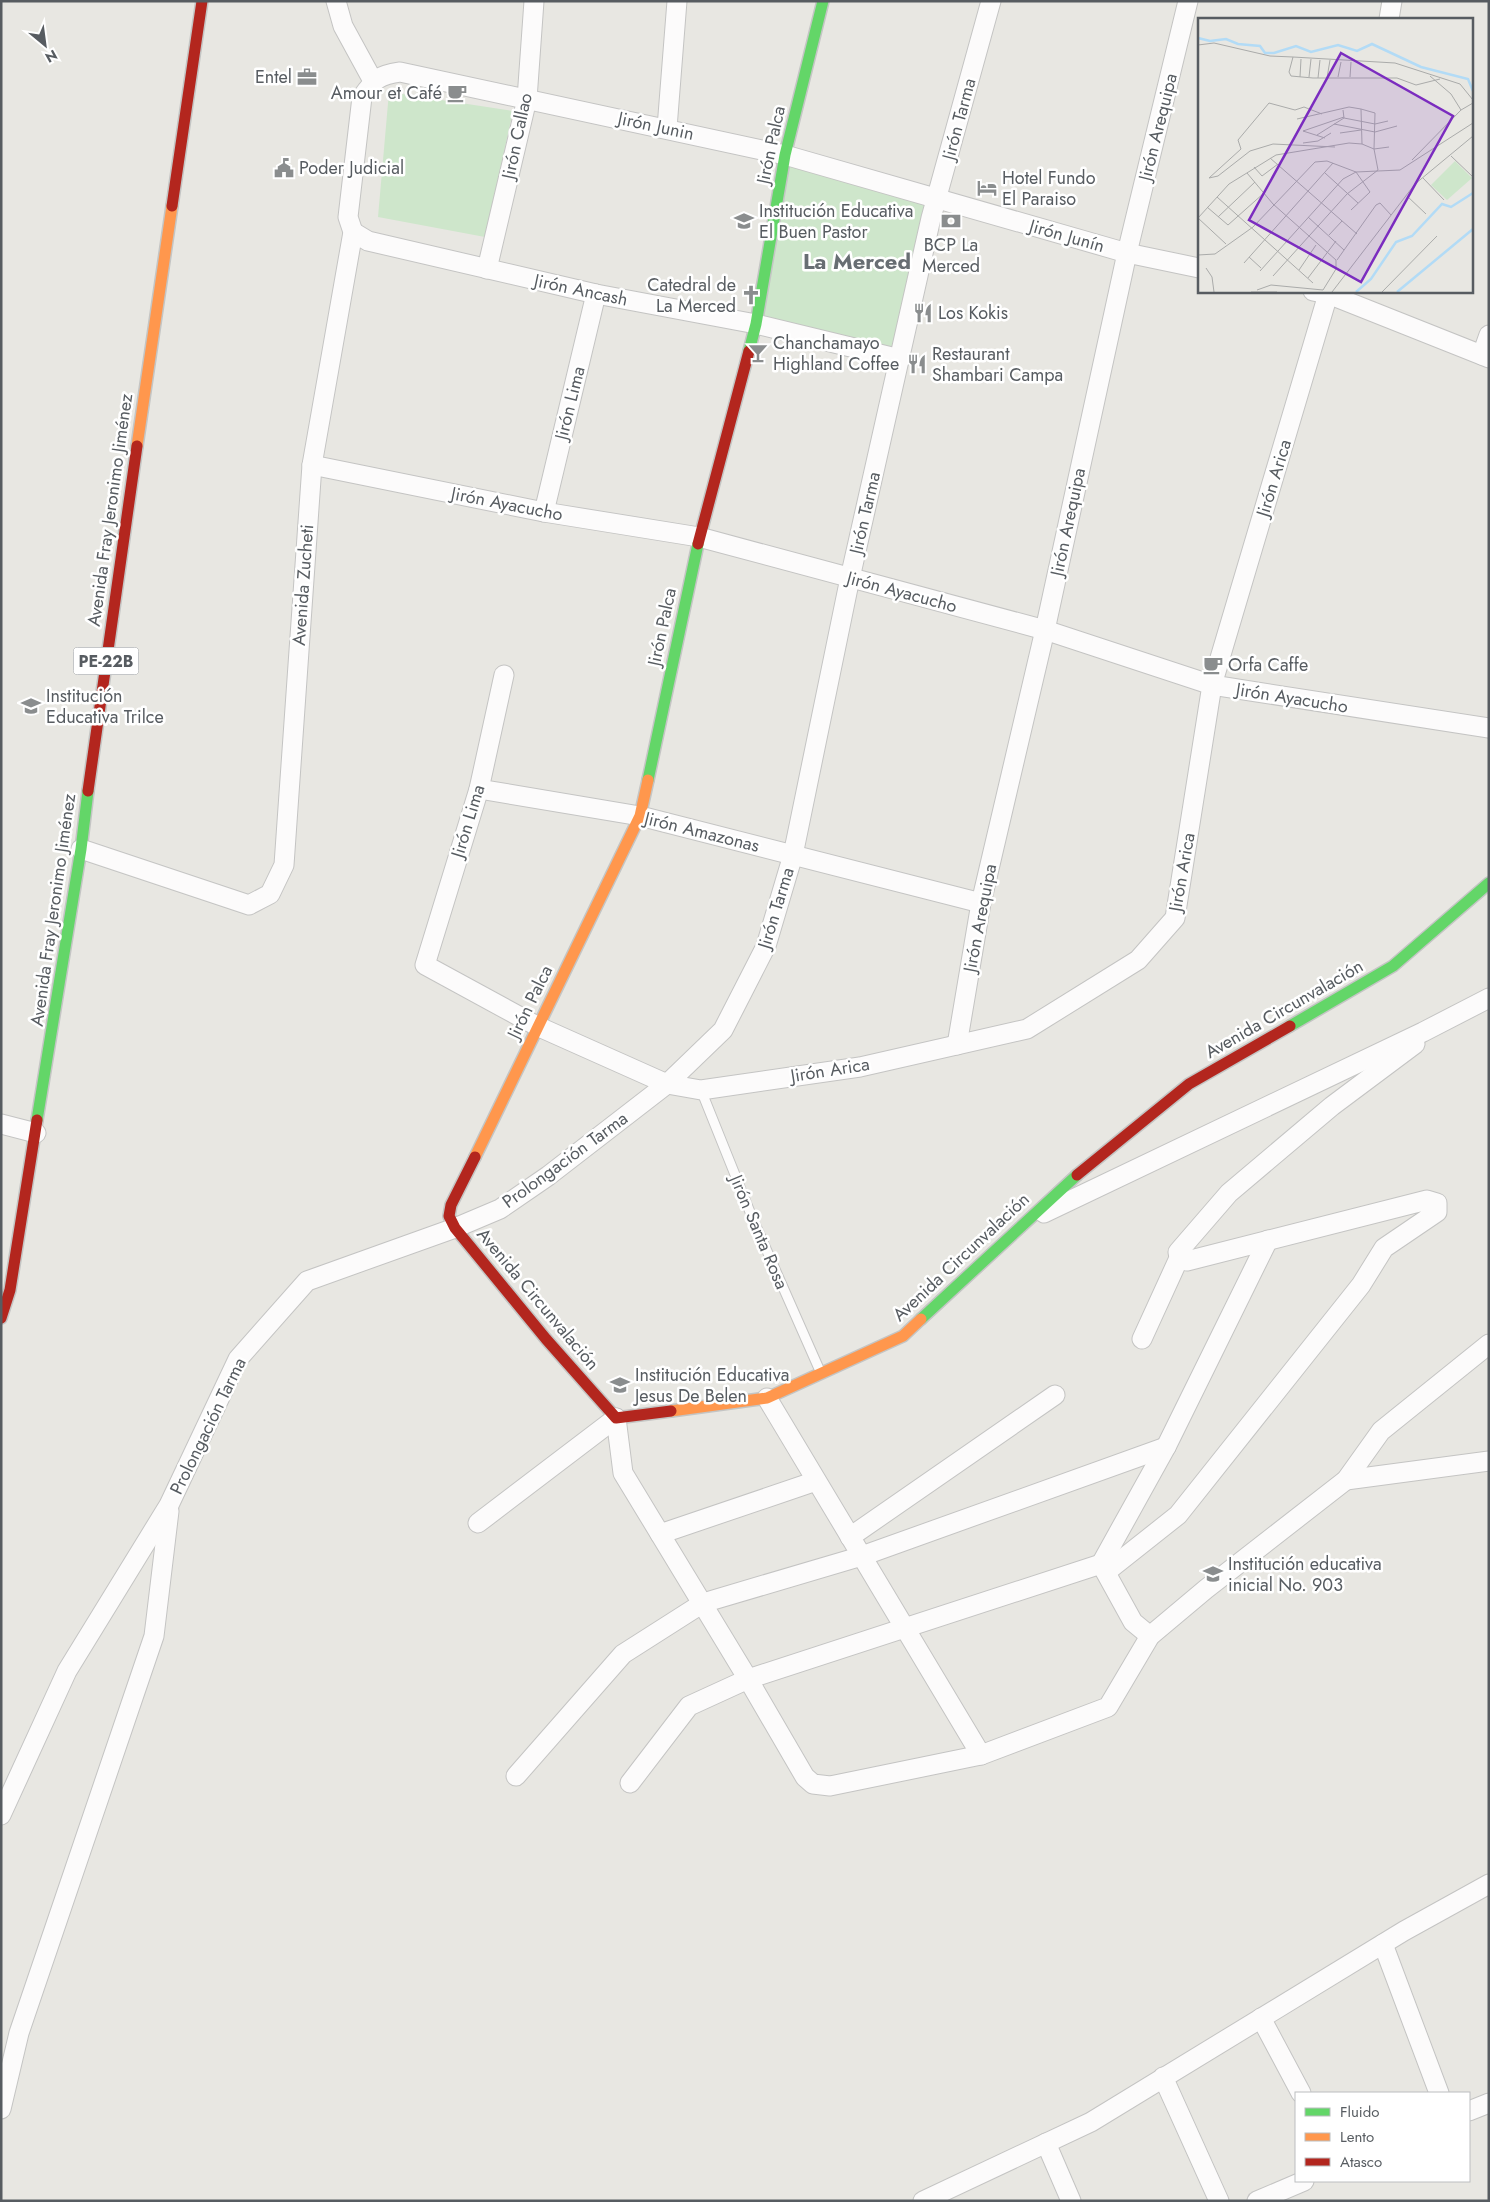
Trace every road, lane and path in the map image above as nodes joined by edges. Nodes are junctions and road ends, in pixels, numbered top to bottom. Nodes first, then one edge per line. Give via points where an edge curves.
1 (202, 1) edge
2 (336, 1) edge
3 (534, 1) edge
4 (677, 1) edge
5 (822, 1) edge
6 (991, 1) edge
7 (1188, 1) edge
8 (1392, 1) edge
9 (1388, 18) edge
10 (373, 81) junction
11 (527, 99) junction
12 (667, 128) junction
13 (785, 154) junction
14 (937, 198) junction
15 (353, 232) junction
16 (1127, 253) junction
17 (1198, 268) edge
18 (487, 270) junction
19 (1323, 292) edge
20 (596, 294) junction
21 (756, 324) junction
22 (1489, 335) edge
23 (1485, 357) edge
24 (900, 358) junction
25 (312, 465) junction
26 (544, 512) junction
27 (699, 537) junction
28 (850, 578) junction
29 (1045, 630) junction
30 (504, 675) dead end
31 (1212, 685) junction
32 (1489, 728) edge
33 (479, 789) junction
34 (640, 816) junction
35 (81, 849) junction
36 (793, 855) junction
37 (1489, 883) edge
38 (981, 903) junction
39 (424, 965) joint
40 (1489, 998) edge
41 (537, 1026) junction
42 (1423, 1032) junction
43 (957, 1045) junction
44 (666, 1084) junction
45 (701, 1090) junction
46 (1, 1124) edge
47 (36, 1133) junction
48 (1025, 1222) junction
49 (455, 1228) junction
50 (1268, 1240) junction
51 (1179, 1258) junction
52 (1, 1318) edge
53 (1142, 1339) dead end
54 (1489, 1344) edge
55 (821, 1373) junction
56 (1055, 1394) dead end
57 (767, 1398) junction
58 (616, 1418) junction
59 (1166, 1447) junction
60 (1489, 1461) edge
61 (1346, 1480) junction
62 (816, 1481) junction
63 (170, 1505) junction
64 (478, 1523) dead end
65 (660, 1534) junction
66 (850, 1537) junction
67 (862, 1556) junction
68 (1103, 1568) junction
69 (703, 1604) junction
70 (905, 1628) junction
71 (1150, 1636) junction
72 (748, 1679) junction
73 (981, 1755) junction
74 (516, 1776) dead end
75 (630, 1782) dead end
76 (1, 1815) edge
77 (1489, 1884) edge
78 (1383, 1944) junction
79 (1261, 2018) junction
80 (1163, 2078) junction
81 (1300, 2092) edge
82 (1439, 2092) edge
83 (1489, 2103) edge
84 (1, 2109) edge
85 (1470, 2111) edge
86 (1046, 2143) junction
87 (1302, 2182) edge
88 (929, 2199) edge
89 (1072, 2201) edge
90 (1219, 2201) edge
91 (1257, 2201) edge

1 - 35 main road, Avenida Fray Jeronimo Jiménez / PE-22B
2 - 10 street via 343,26
3 - 11 street, Jirón Callao
4 - 12 street
5 - 13 main road, Jirón Palca
6 - 14 street, Jirón Tarma
7 - 16 street, Jirón Arequipa
8 - 9 street
10 - 11 street, Jirón Junin via 384,74 400,72
10 - 15 street, Avenida Zucheti via 362,97 348,217
11 - 12 street, Jirón Junin
11 - 18 street, Jirón Callao
12 - 13 street, Jirón Junin
13 - 14 street, Jirón Junin
13 - 21 main road, Jirón Palca
14 - 16 street, Jirón Junín
14 - 24 street, Jirón Tarma
15 - 18 street, Jirón Ancash via 368,241
15 - 25 street, Avenida Zucheti
16 - 17 street, Jirón Junín
16 - 29 street, Jirón Arequipa
18 - 20 street, Jirón Ancash
19 - 23 street
19 - 31 street, Jirón Arica
20 - 21 street, Jirón Ancash
20 - 26 street, Jirón Lima
21 - 24 street, Jirón Ancash
21 - 27 main road, Jirón Palca
22 - 23 street
24 - 28 street, Jirón Tarma
25 - 26 street, Jirón Ayacucho
25 - 35 street, Avenida Zucheti via 284,865 270,894 249,904
26 - 27 street, Jirón Ayacucho
27 - 28 street, Jirón Ayacucho
27 - 34 main road, Jirón Palca
28 - 29 street, Jirón Ayacucho
28 - 36 street, Jirón Tarma
29 - 31 street, Jirón Ayacucho
29 - 38 street, Jirón Arequipa
30 - 33 street, Jirón Lima
31 - 32 street, Jirón Ayacucho
31 - 43 street, Jirón Arica via 1175,918 1138,960 1027,1029
33 - 34 street, Jirón Amazonas
33 - 39 street, Jirón Lima
34 - 36 street, Jirón Amazonas
34 - 41 main road, Jirón Palca
35 - 47 main road, Avenida Fray Jeronimo Jiménez / PE-22B
36 - 38 street, Jirón Amazonas
36 - 44 street, Jirón Tarma via 766,946 723,1030
37 - 48 main road, Avenida Circunvalación via 1393,966 1190,1084 1072,1179
38 - 43 street, Jirón Arequipa
39 - 41 street, Jirón Arica
40 - 42 street
41 - 44 street, Jirón Arica
41 - 49 main road, Jirón Palca via 451,1205 449,1216
42 - 48 street
42 - 51 street via 1404,1054 1332,1106 1229,1193 1178,1252
43 - 45 street, Jirón Arica via 860,1067
44 - 45 street, Jirón Arica
44 - 49 street, Prolongación Tarma via 548,1176 500,1209
45 - 55 lane, Jirón Santa Rosa via 752,1217
46 - 47 street
47 - 52 main road, Avenida Fray Jeronimo Jiménez / PE-22B via 10,1290
48 - 55 main road, Avenida Circunvalación via 903,1336
49 - 58 main road, Avenida Circunvalación
49 - 63 street, Prolongación Tarma via 307,1281 238,1359
50 - 51 street via 1187,1261
50 - 59 street
50 - 68 street via 1427,1200 1437,1204 1437,1212 1384,1248 1361,1285 1178,1515
51 - 53 street
54 - 61 street via 1381,1431
55 - 57 main road, Avenida Circunvalación
56 - 66 street
57 - 58 main road, Avenida Circunvalación
57 - 62 street
58 - 64 street
58 - 65 street via 622,1473
59 - 67 street
59 - 68 street
60 - 61 street
61 - 71 street
62 - 65 street
62 - 66 street
63 - 76 street, Prolongación Tarma via 66,1671
63 - 84 street via 154,1636 19,2033
65 - 69 street
66 - 67 street
67 - 69 street
67 - 70 street
68 - 70 street
68 - 71 street via 1133,1622
69 - 72 street
69 - 74 street via 623,1654
70 - 72 street
70 - 73 street
71 - 73 street via 1108,1707
72 - 73 street via 805,1777 813,1784 830,1786
72 - 75 street via 689,1706
77 - 78 street
78 - 79 street
78 - 82 street
79 - 80 street
79 - 81 street
80 - 86 street via 1091,2122
80 - 90 street
83 - 85 street
86 - 88 street
86 - 89 street
87 - 91 street

